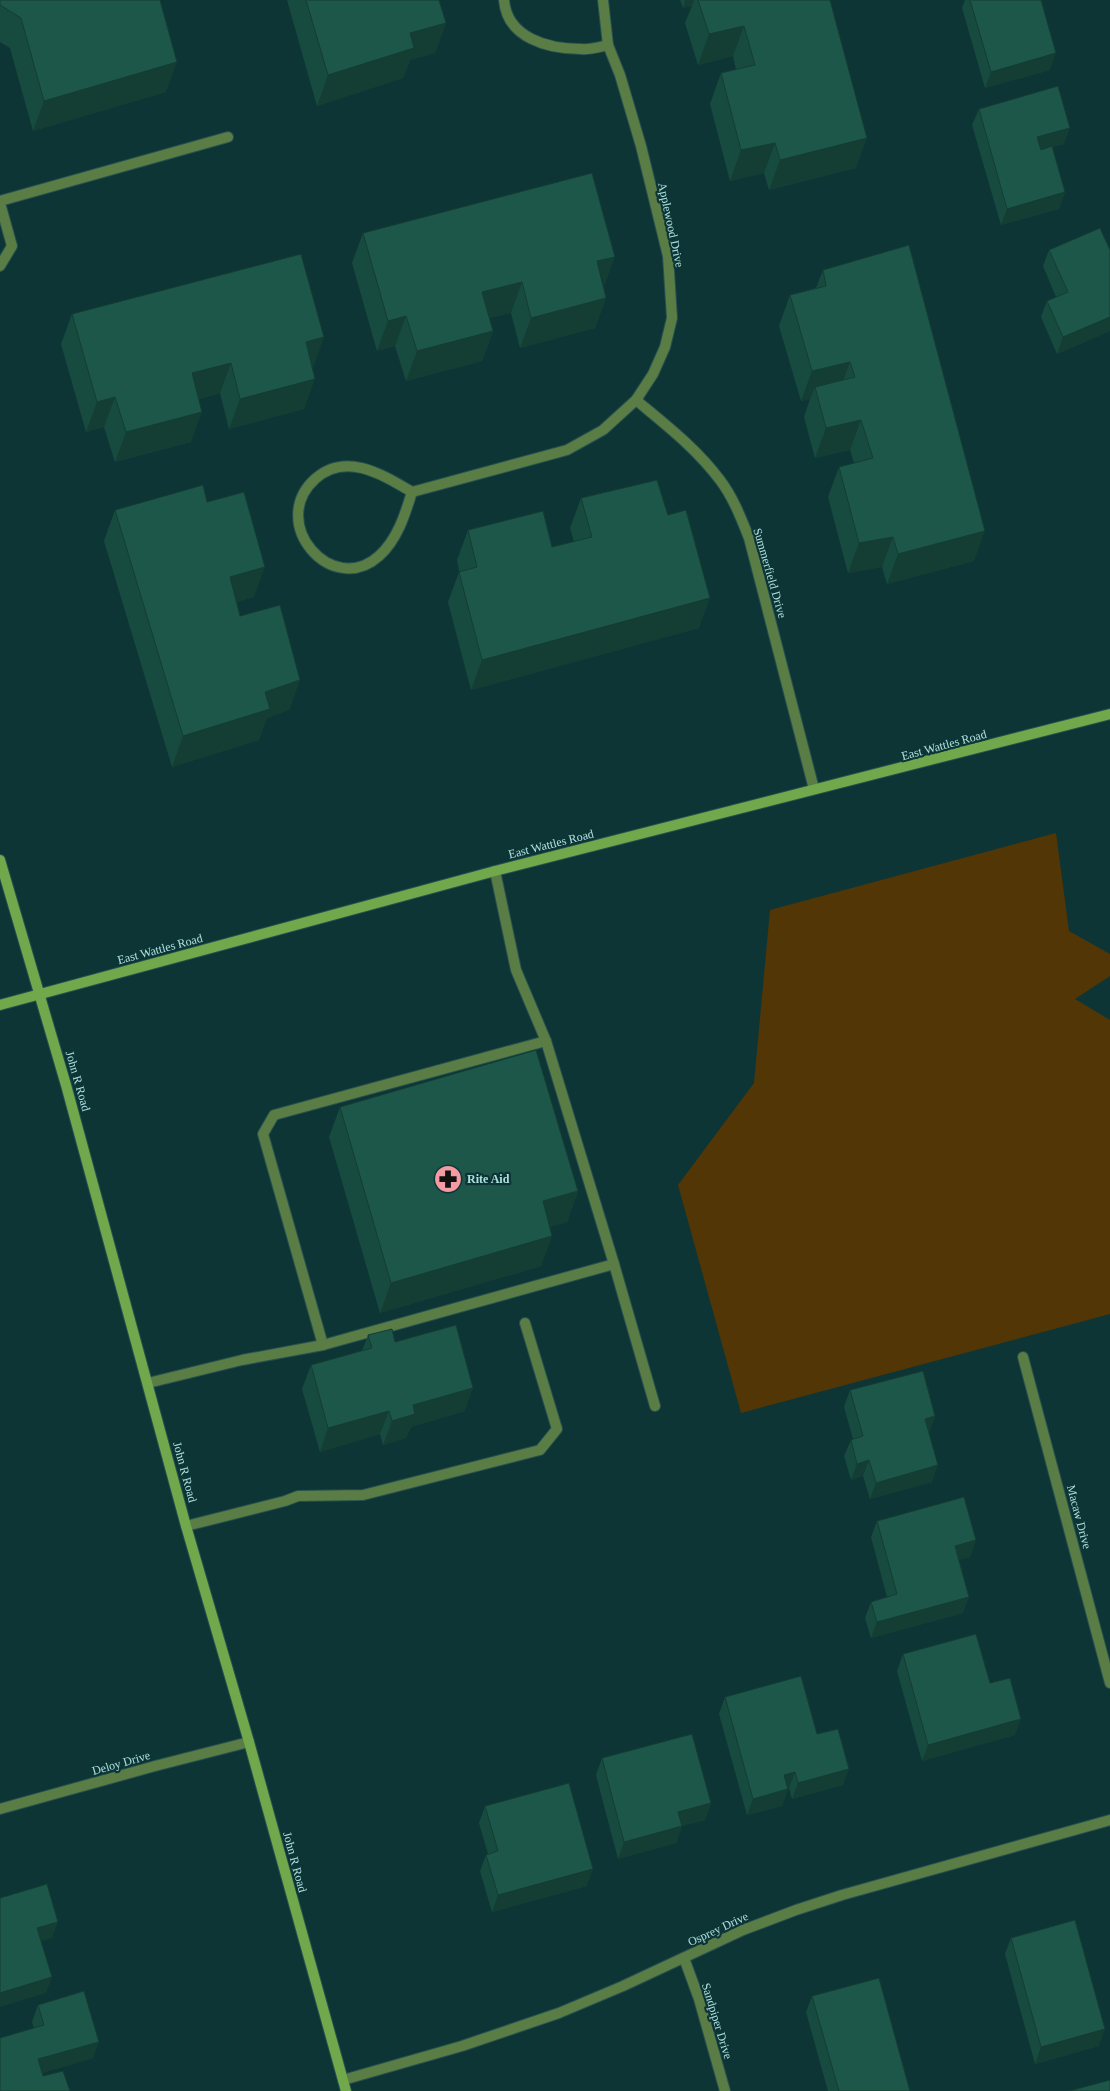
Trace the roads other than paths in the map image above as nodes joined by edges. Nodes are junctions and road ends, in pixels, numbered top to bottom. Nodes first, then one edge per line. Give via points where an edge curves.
1 (504, 0) edge
2 (603, 0) edge
3 (608, 45) junction
4 (228, 137) dead end
5 (0, 202) edge
6 (0, 266) edge
7 (636, 400) junction
8 (412, 492) junction
9 (1110, 714) edge
10 (814, 789) junction
11 (0, 860) edge
12 (495, 871) junction
13 (38, 995) junction
14 (0, 1005) edge
15 (546, 1041) junction
16 (614, 1264) junction
17 (525, 1323) dead end
18 (323, 1345) junction
19 (1023, 1357) dead end
20 (148, 1383) junction
21 (655, 1406) dead end
22 (186, 1526) junction
23 (1110, 1684) edge
24 (250, 1742) junction
25 (0, 1810) edge
26 (1110, 1820) edge
27 (684, 1958) junction
28 (343, 2080) junction
29 (346, 2091) edge
30 (725, 2091) edge

1 - 3 street via 509,19 529,38 583,50
2 - 3 street, Applewood Drive
3 - 7 street, Applewood Drive via 638,137 668,256 672,318 665,347
4 - 5 street
5 - 6 street via 12,246
7 - 8 street, Applewood Drive via 603,430 567,450
7 - 10 street, Summerfield Drive via 687,441 721,480 737,509 749,538
8 - 8 street via 374,471 354,465 322,473 307,486 299,503 299,527 304,541 320,559 334,566 350,568 365,564 378,557 390,543 400,527
9 - 10 main road, East Wattles Road
10 - 12 main road, East Wattles Road
11 - 13 main road, John R Road
12 - 13 main road, East Wattles Road
12 - 15 street via 516,970
13 - 14 main road, East Wattles Road
13 - 20 main road, John R Road via 69,1094
15 - 16 street
15 - 18 street via 274,1115 263,1134
16 - 18 street
16 - 21 street
17 - 22 street via 557,1429 540,1450 363,1495 298,1496
18 - 20 street via 242,1360
19 - 23 street, Macaw Drive
20 - 22 main road, John R Road
22 - 24 main road, John R Road
24 - 25 street, Deloy Drive
24 - 28 main road, John R Road
26 - 27 street, Osprey Drive via 796,1910
27 - 28 street, Osprey Drive via 559,2013 471,2043
27 - 30 street, Sandpiper Drive
28 - 29 main road, John R Road

